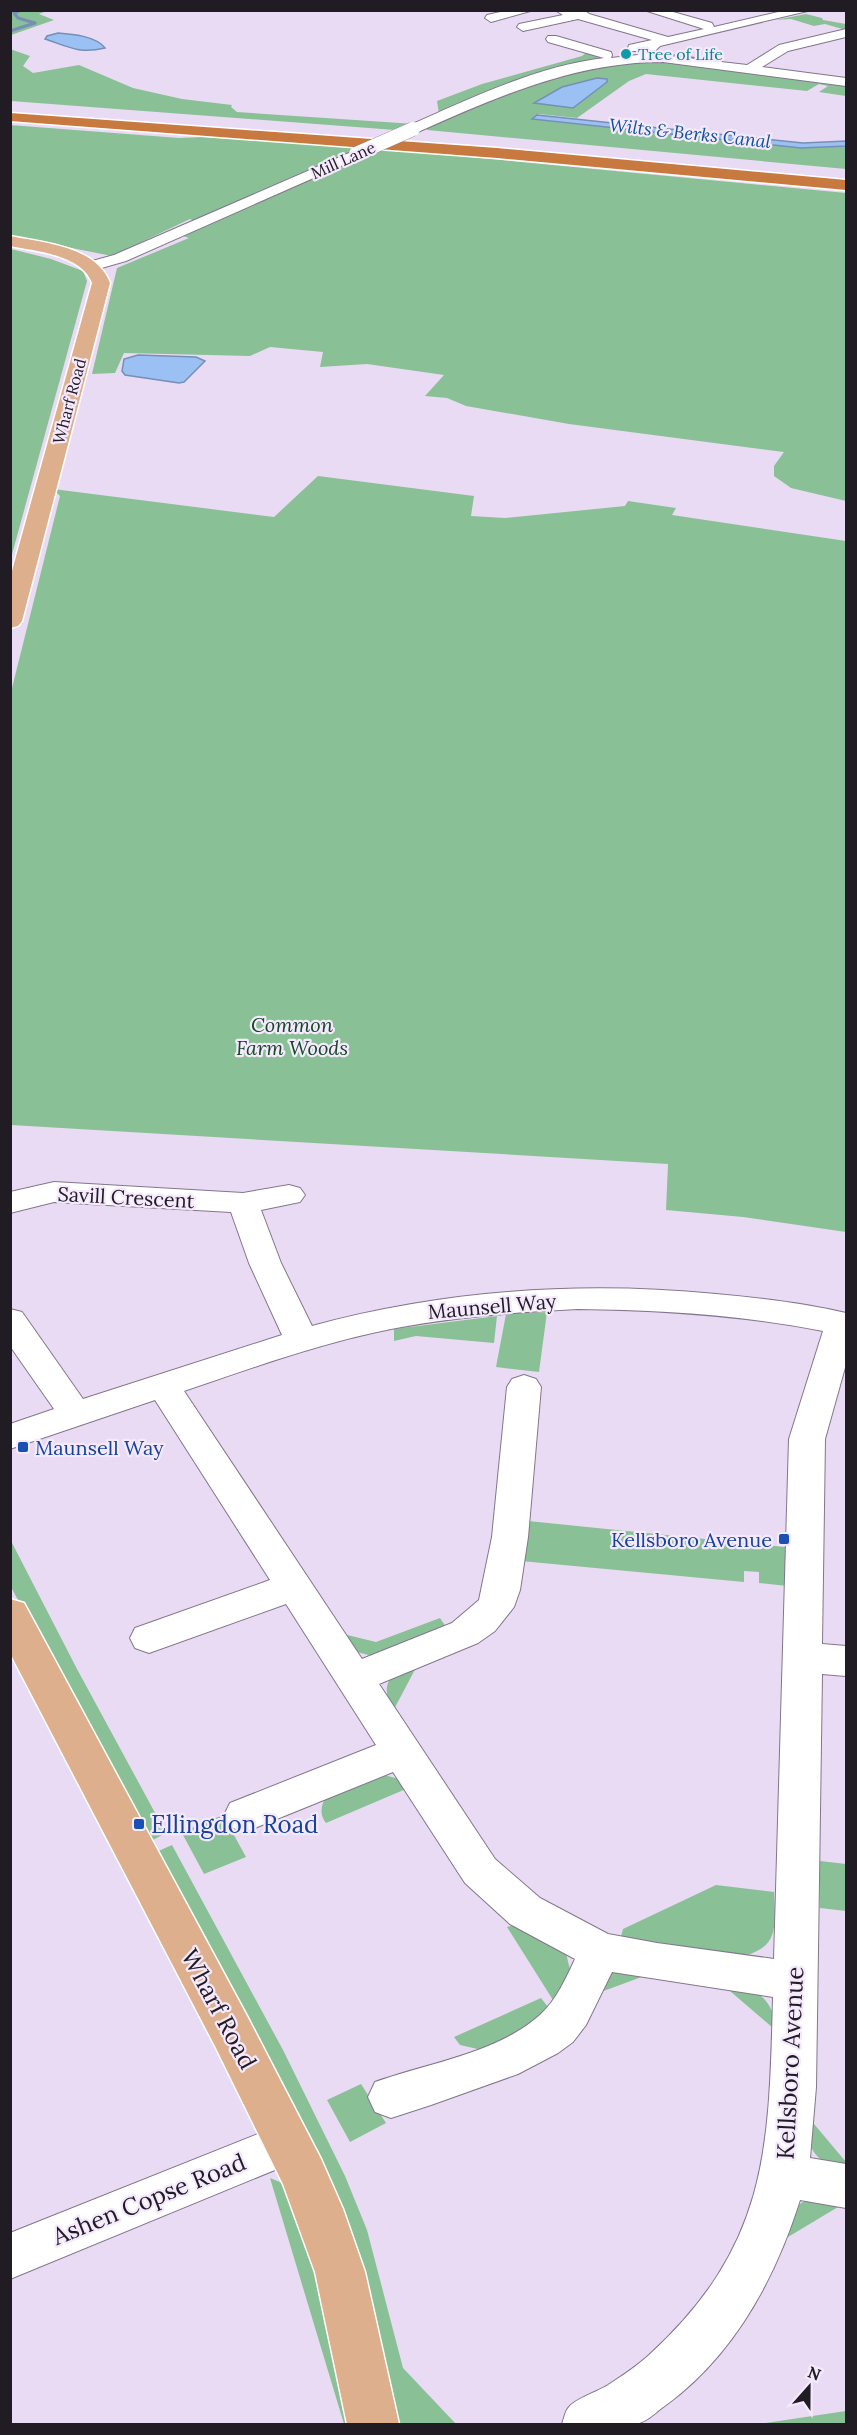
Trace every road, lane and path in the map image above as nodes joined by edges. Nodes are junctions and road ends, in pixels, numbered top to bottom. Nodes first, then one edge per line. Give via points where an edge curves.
1 (561, 10) edge
2 (602, 10) edge
3 (650, 10) edge
4 (806, 10) edge
5 (579, 15) junction
6 (491, 18) dead end
7 (529, 21) edge
8 (708, 26) dead end
9 (644, 33) junction
10 (846, 33) edge
11 (743, 34) dead end
12 (552, 39) dead end
13 (698, 40) dead end
14 (672, 41) junction
15 (580, 42) junction
16 (762, 45) dead end
17 (784, 48) junction
18 (646, 52) junction
19 (613, 55) junction
20 (750, 69) junction
21 (846, 82) edge
22 (10, 110) edge
23 (10, 117) edge
24 (846, 178) edge
25 (846, 185) edge
26 (10, 241) edge
27 (91, 266) junction
28 (10, 621) edge
29 (289, 1195) dead end
30 (10, 1203) edge
31 (243, 1203) junction
32 (10, 1320) edge
33 (844, 1324) edge
34 (301, 1339) junction
35 (163, 1386) junction
36 (524, 1388) dead end
37 (75, 1414) junction
38 (10, 1437) edge
39 (295, 1587) junction
40 (10, 1614) edge
41 (149, 1638) dead end
42 (804, 1657) junction
43 (846, 1661) edge
44 (355, 1678) junction
45 (400, 1752) junction
46 (245, 1815) dead end
47 (600, 1951) junction
48 (794, 1981) junction
49 (391, 2097) dead end
50 (288, 2143) junction
51 (783, 2175) junction
52 (846, 2186) edge
53 (10, 2256) edge
54 (373, 2424) edge
55 (587, 2424) edge

1 - 5 street
2 - 5 street
3 - 8 street
4 - 14 street, Mill Lane
5 - 7 street
5 - 9 street
6 - 7 street
7 - 15 street
9 - 14 street
9 - 15 street
10 - 17 street
11 - 13 street
12 - 15 street
14 - 18 street, Mill Lane
15 - 19 street
16 - 17 street
17 - 20 street
18 - 19 street, Mill Lane
18 - 19 street, Mill Lane
18 - 20 street via 663,58
19 - 27 street, Mill Lane, bridge via 528,81 120,258
20 - 21 street
22 - 24 highway via 486,145
23 - 25 highway via 497,153
26 - 27 main road via 56,251
27 - 28 main road, Wharf Road via 101,277 100,289
29 - 31 street, Savill Crescent
30 - 31 street, Savill Crescent via 54,1192
31 - 34 street via 265,1263
32 - 37 street
33 - 34 street, Maunsell Way via 671,1301 590,1298 502,1302 417,1313
33 - 42 street, Kellsboro Avenue via 807,1439
34 - 35 street, Maunsell Way
35 - 37 street, Maunsell Way
35 - 39 street
36 - 44 street via 510,1537 495,1607 465,1633
37 - 38 street, Maunsell Way
39 - 41 street
39 - 44 street
40 - 50 main road, Wharf Road
42 - 43 street
42 - 48 street, Kellsboro Avenue
44 - 45 street
45 - 46 street
45 - 47 street via 480,1871 525,1911
47 - 48 street
47 - 49 street via 569,2012 547,2036 456,2077
48 - 51 street, Kellsboro Avenue via 792,2112
50 - 53 street, Ashen Copse Road
50 - 54 main road, Wharf Road via 318,2209 340,2272
51 - 52 street
51 - 55 street, Kellsboro Avenue via 753,2263 712,2326 678,2363 643,2392 616,2411

